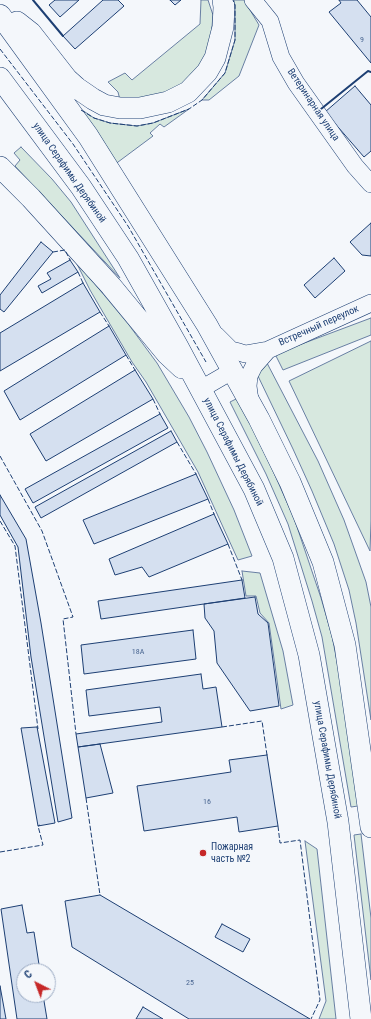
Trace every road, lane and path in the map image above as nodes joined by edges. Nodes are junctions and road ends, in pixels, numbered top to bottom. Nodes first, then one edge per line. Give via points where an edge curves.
1 (223, 0) edge
2 (253, 0) edge
3 (0, 9) edge
4 (0, 15) edge
5 (0, 78) edge
6 (0, 167) edge
7 (371, 184) edge
8 (371, 303) edge
9 (207, 325) junction
10 (268, 350) junction
11 (232, 371) junction
12 (200, 386) junction
13 (250, 402) junction
14 (371, 827) edge
15 (361, 1019) edge

1 - 3 main road via 223,27 215,58 207,72 188,92 168,102 140,108 104,105 77,88 31,33
2 - 7 street, Ветеринарная улица via 270,21 281,57 296,83
4 - 9 main road via 88,136
5 - 12 main road, улица Серафимы Дерябиной via 82,187 124,252
6 - 12 main road via 111,286 167,354
8 - 10 street, Встречный переулок
9 - 10 street, Встречный переулок via 231,350 245,354
9 - 11 main road
10 - 13 street, Встречный переулок via 249,376
11 - 12 street
11 - 13 main road
12 - 15 main road, улица Серафимы Дерябиной via 254,489 282,558 309,655 338,822
13 - 14 main road via 290,482 323,562 345,645

